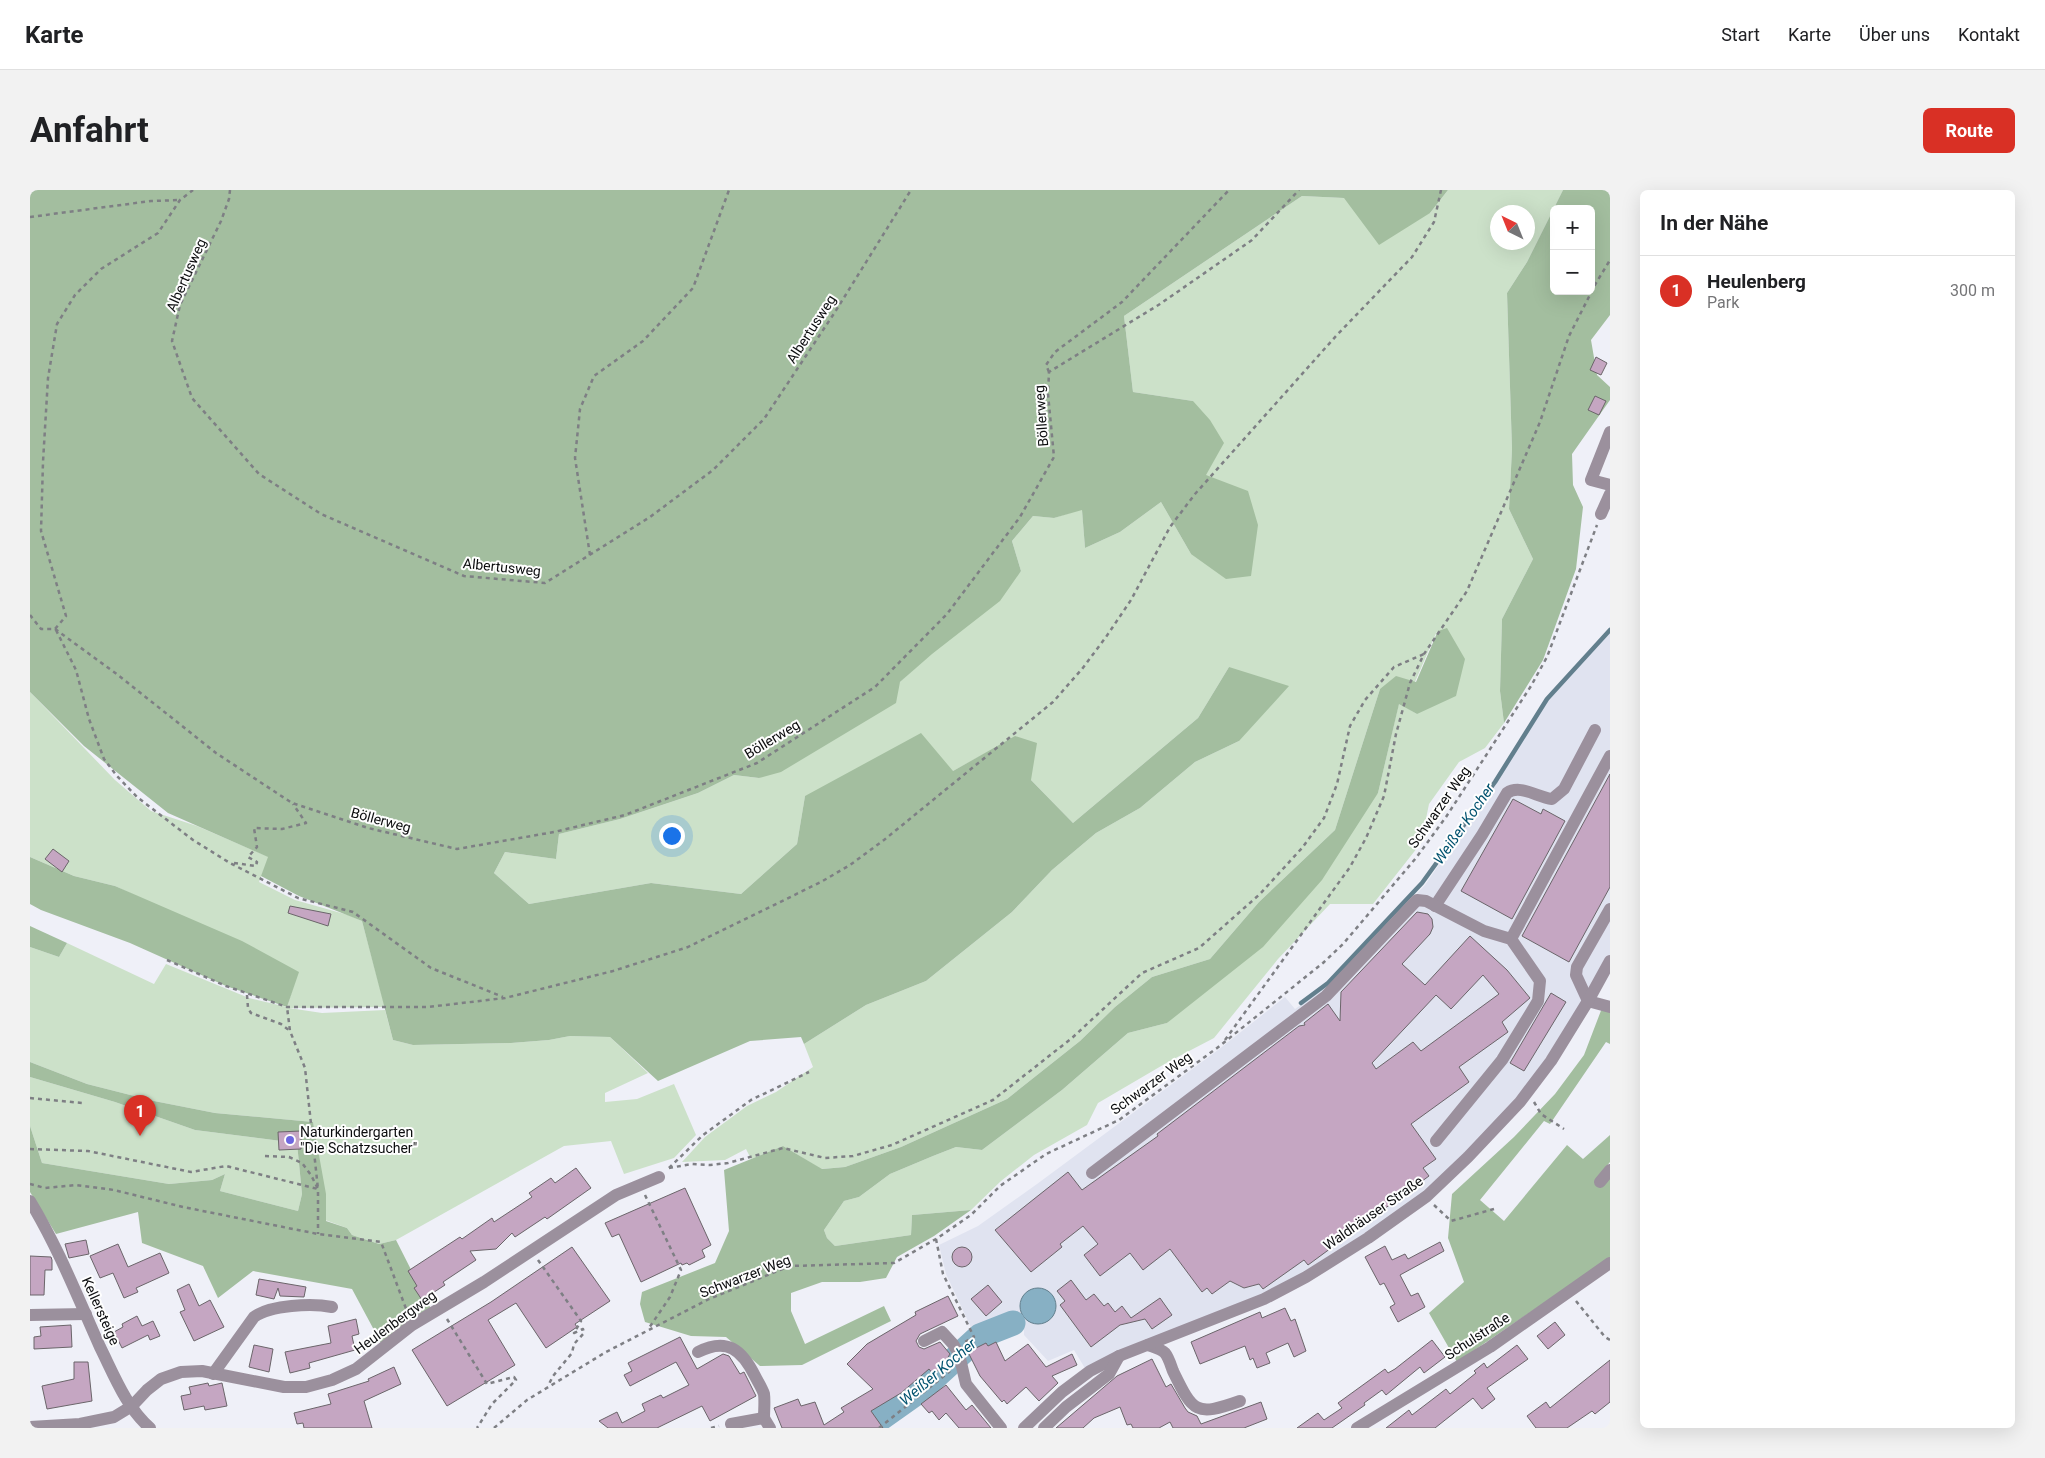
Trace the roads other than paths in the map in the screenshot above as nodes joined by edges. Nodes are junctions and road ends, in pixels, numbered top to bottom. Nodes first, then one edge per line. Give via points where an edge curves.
1 (1610, 432) edge
2 (1610, 486) edge
3 (1610, 494) edge
4 (1601, 514) road end
5 (1596, 730) dead end
6 (1610, 756) edge
7 (1435, 906) junction
8 (1610, 909) edge
9 (1511, 940) junction
10 (1610, 961) edge
11 (1588, 1002) junction
12 (1610, 1007) edge
13 (1436, 1141) dead end
14 (1092, 1173) dead end
15 (658, 1177) road end
16 (30, 1201) edge
17 (1610, 1263) edge
18 (332, 1307) dead end
19 (86, 1314) junction
20 (30, 1315) edge
21 (924, 1341) dead end
22 (1148, 1345) junction
23 (698, 1352) dead end
24 (1119, 1356) junction
25 (213, 1374) junction
26 (1240, 1401) dead end
27 (132, 1406) junction
28 (767, 1423) edge
29 (731, 1424) dead end
30 (30, 1427) edge
31 (1048, 1427) edge
32 (150, 1428) edge
33 (1001, 1428) edge
34 (1024, 1428) edge
35 (1357, 1428) edge

1 - 2 street via 1591,480
3 - 4 street
5 - 7 street via 1558,795 1552,799 1523,790 1512,789 1507,793
6 - 9 street
7 - 9 street via 1484,932
7 - 14 street via 1417,900 1326,996
8 - 11 street via 1577,967 1576,975
9 - 13 street via 1540,981 1538,1001 1502,1060
10 - 11 street, Waldhäuser Straße
11 - 12 street
11 - 22 street, Waldhäuser Straße via 1551,1061 1520,1102 1427,1196 1306,1277 1264,1299
15 - 25 street, Heulenbergweg via 616,1195 412,1325 356,1368 306,1387 284,1387
16 - 19 street, Kellersteige via 57,1248
17 - 35 street, Schulstraße via 1490,1347
18 - 25 street via 306,1306 261,1312
19 - 20 street
19 - 27 street, Kellersteige via 121,1390
21 - 33 street via 942,1332 954,1344 966,1384
22 - 24 street, Waldhäuser Straße
22 - 26 street via 1164,1352 1188,1400 1196,1407 1216,1410
23 - 28 street via 717,1345 729,1347 740,1354 749,1364 764,1394
24 - 31 street via 1109,1374 1066,1407
24 - 34 street, Waldhäuser Straße via 1083,1376
25 - 27 street, Heulenbergweg via 181,1372 161,1379
27 - 30 street, Heulenbergweg via 114,1418
27 - 32 street, Kellersteige
28 - 29 street

